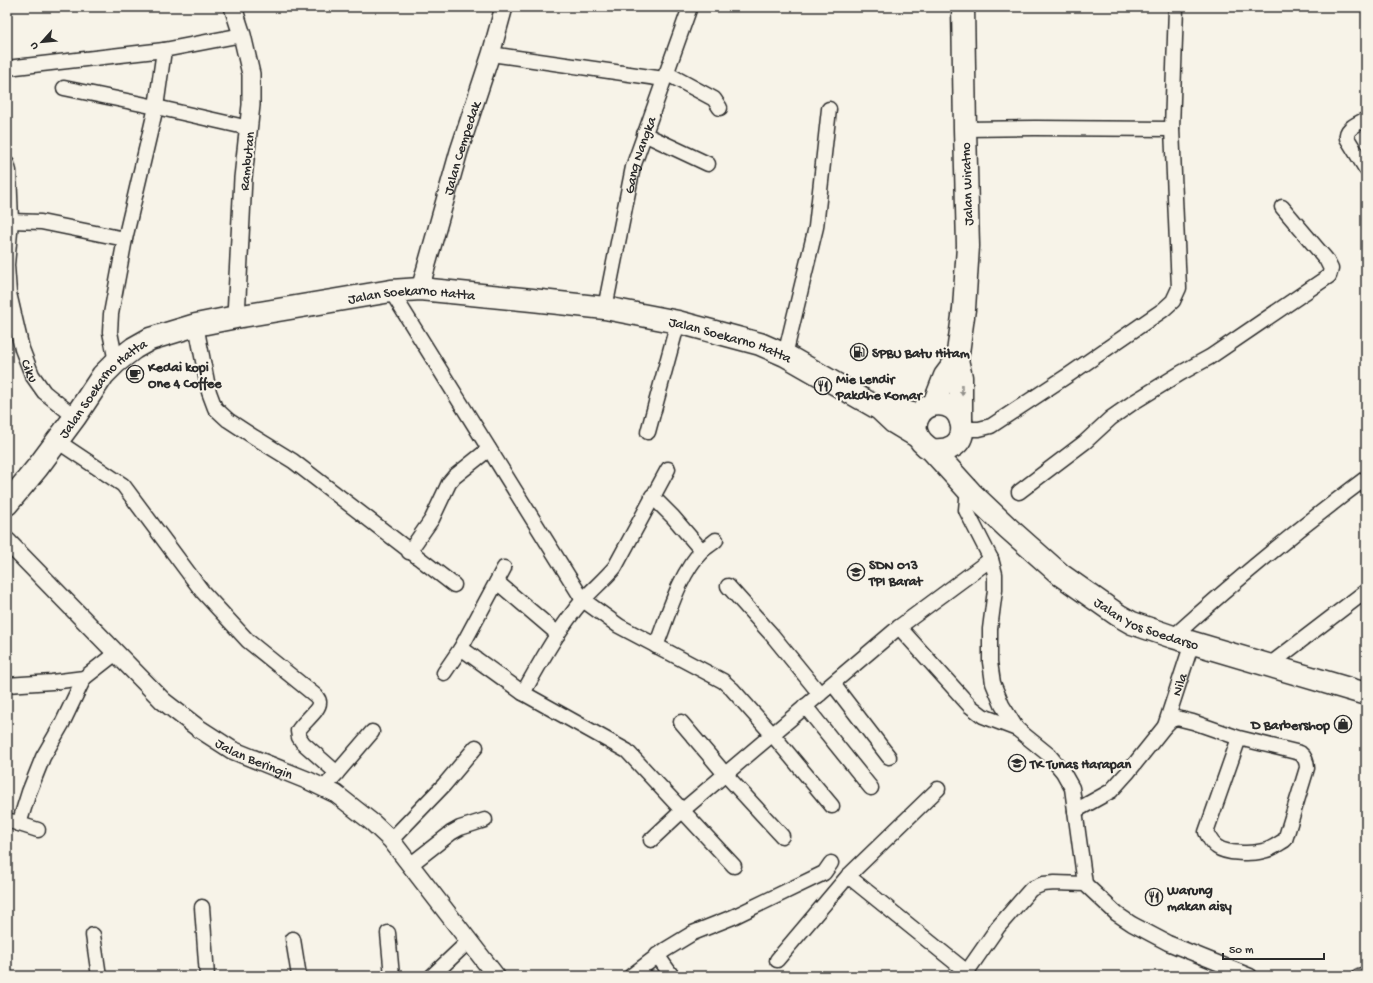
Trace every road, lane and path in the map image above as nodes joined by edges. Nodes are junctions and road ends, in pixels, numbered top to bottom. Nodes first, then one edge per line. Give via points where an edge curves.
1 (233, 7) edge
2 (504, 7) edge
3 (690, 7) edge
4 (963, 7) edge
5 (1176, 7) edge
6 (242, 35) junction
7 (164, 50) junction
8 (491, 54) junction
9 (7, 68) edge
10 (665, 76) junction
11 (64, 88) dead end
12 (156, 107) junction
13 (720, 108) dead end
14 (829, 109) dead end
15 (1366, 119) edge
16 (249, 128) junction
17 (965, 129) junction
18 (1172, 129) junction
19 (644, 134) junction
20 (7, 164) edge
21 (708, 164) dead end
22 (1366, 169) edge
23 (1282, 207) dead end
24 (11, 221) junction
25 (125, 239) junction
26 (420, 289) junction
27 (391, 291) junction
28 (605, 308) junction
29 (236, 317) junction
30 (678, 322) junction
31 (196, 325) junction
32 (785, 356) junction
33 (957, 360) junction
34 (116, 362) junction
35 (876, 407) junction
36 (926, 410) junction
37 (75, 417) junction
38 (962, 428) junction
39 (648, 432) dead end
40 (57, 440) junction
41 (925, 444) junction
42 (489, 449) junction
43 (668, 468) dead end
44 (1366, 478) edge
45 (968, 490) junction
46 (1019, 492) dead end
47 (652, 496) junction
48 (7, 504) edge
49 (716, 540) dead end
50 (7, 541) edge
51 (702, 551) junction
52 (409, 552) junction
53 (991, 559) junction
54 (504, 568) dead end
55 (497, 582) junction
56 (454, 585) dead end
57 (728, 586) dead end
58 (1366, 591) edge
59 (583, 600) junction
60 (899, 627) junction
61 (558, 634) junction
62 (1182, 640) junction
63 (656, 646) junction
64 (461, 648) junction
65 (116, 653) junction
66 (1268, 666) junction
67 (444, 673) dead end
68 (84, 678) junction
69 (833, 684) junction
70 (7, 685) edge
71 (523, 693) junction
72 (820, 694) junction
73 (1366, 694) edge
74 (805, 706) junction
75 (682, 722) dead end
76 (1165, 726) junction
77 (1017, 728) junction
78 (372, 732) dead end
79 (772, 734) junction
80 (1238, 738) junction
81 (476, 747) dead end
82 (889, 756) dead end
83 (337, 773) junction
84 (725, 774) junction
85 (324, 788) junction
86 (871, 788) dead end
87 (938, 789) dead end
88 (832, 806) dead end
89 (683, 810) junction
90 (1075, 811) junction
91 (485, 820) dead end
92 (13, 822) edge
93 (38, 830) dead end
94 (782, 836) dead end
95 (391, 840) junction
96 (651, 840) dead end
97 (831, 863) dead end
98 (410, 865) junction
99 (734, 866) dead end
100 (848, 876) junction
101 (1085, 884) junction
102 (202, 907) dead end
103 (388, 933) dead end
104 (93, 935) dead end
105 (293, 939) dead end
106 (469, 941) junction
107 (658, 955) junction
108 (777, 960) dead end
109 (966, 974) edge
110 (1366, 974) edge
111 (99, 976) edge
112 (208, 976) edge
113 (299, 976) edge
114 (392, 976) edge
115 (432, 976) edge
116 (496, 976) edge
117 (631, 976) edge
118 (672, 976) edge
119 (1250, 976) edge
120 (1359, 976) edge

1 - 6 street, Rambutan
2 - 8 street, Jalan Cempedak
3 - 10 street, Gang Nangka
4 - 17 main road, Jalan Wiratno
5 - 18 street
6 - 7 street
6 - 16 street, Rambutan via 251,74
7 - 9 street
7 - 12 street
8 - 10 street
8 - 26 street, Jalan Cempedak via 459,151
10 - 13 street via 714,100
10 - 19 street, Gang Nangka
11 - 12 street
12 - 16 street
12 - 25 street
14 - 32 street via 816,227
15 - 22 street via 1346,134
16 - 29 street, Rambutan
17 - 18 street
17 - 33 main road, Jalan Wiratno via 968,246 964,309
18 - 38 street via 1179,288 1173,301 991,426 979,429
19 - 21 street
19 - 28 street, Gang Nangka via 633,166
20 - 24 street, Ciku
23 - 46 street via 1326,259 1331,269 1329,276 1210,357 1181,372 1111,418
24 - 25 street via 41,222
24 - 37 street, Ciku via 7,266 9,293 22,349 32,375 44,392
25 - 34 street via 111,314 110,332
26 - 27 main road, Jalan Soekarno Hatta
26 - 28 main road, Jalan Soekarno Hatta
27 - 29 main road, Jalan Soekarno Hatta
27 - 42 street
28 - 30 main road, Jalan Soekarno Hatta
29 - 31 main road, Jalan Soekarno Hatta
30 - 32 main road, Jalan Soekarno Hatta via 760,344
30 - 39 street
31 - 34 main road, Jalan Soekarno Hatta via 150,339
31 - 52 street via 209,392 215,408 228,420 293,461
32 - 35 main road, Jalan Soekarno Hatta
33 - 36 main road via 944,376
33 -> 38 main road, Jalan Wiratno via 961,377
34 - 37 main road, Jalan Soekarno Hatta via 103,375
35 - 36 main road, Jalan Soekarno Hatta
35 - 41 main road, Jalan Soekarno Hatta via 893,423
36 - 38 main road via 941,404 954,409
36 - 41 main road via 916,422 915,430
37 - 40 main road, Jalan Soekarno Hatta
38 - 41 main road via 957,443 950,449 941,451
38 - 45 main road
40 - 48 main road, Jalan Soekarno Hatta
40 - 83 street via 123,485 202,591 248,641 316,696 318,707 301,726 298,731 299,737
41 - 45 main road, Jalan Yos Soedarso
42 - 52 street via 449,483 432,519
42 - 59 street
43 - 47 street
44 - 62 street via 1212,601
45 - 53 street via 966,510
45 - 62 main road, Jalan Yos Soedarso via 1062,575 1118,615 1132,623
47 - 51 street
47 - 59 street via 615,567
49 - 51 street
50 - 65 street, Jalan Beringin
51 - 63 street via 682,580
52 - 56 street
53 - 60 street
53 - 77 street via 995,574 990,629 993,683 1002,705
54 - 55 street
55 - 61 street
55 - 64 street
57 - 72 street
58 - 66 street
59 - 61 street
59 - 63 street via 619,626
60 - 69 street
60 - 77 street via 970,706 983,716
61 - 71 street
62 - 66 main road, Jalan Yos Soedarso
62 - 76 street, Nila
63 - 79 street via 723,681
64 - 67 street
64 - 71 street
65 - 68 street
65 - 85 street, Jalan Beringin via 163,701 198,728 232,750
66 - 73 main road, Jalan Yos Soedarso
68 - 70 street
68 - 92 street
69 - 72 street
69 - 82 street
71 - 89 street via 627,751
72 - 74 street
74 - 79 street
74 - 86 street
75 - 84 street
76 - 80 street via 1177,718
76 - 90 street via 1111,791
77 - 90 street via 1049,755 1063,772 1072,788
78 - 83 street
79 - 84 street
79 - 88 street
80 - 80 street via 1300,753 1307,762 1301,791 1285,840 1263,851 1232,852 1217,847 1206,832
81 - 95 street via 444,785
83 - 85 street
84 - 89 street
84 - 94 street
85 - 95 street, Jalan Beringin via 336,794
87 - 100 street
89 - 96 street
89 - 99 street
90 - 101 street
91 - 98 street via 451,833
92 - 93 street
95 - 98 street, Jalan Beringin
97 - 107 street via 824,873 733,917 693,933
98 - 106 street, Jalan Beringin
100 - 108 street
100 - 109 street
101 - 109 street via 1043,884 1031,889 998,927
101 - 119 street via 1117,914 1132,924 1168,943
102 - 112 street
103 - 114 street
104 - 111 street
105 - 113 street
106 - 115 street
106 - 116 street, Jalan Beringin
107 - 117 street
107 - 118 street
110 - 120 street

